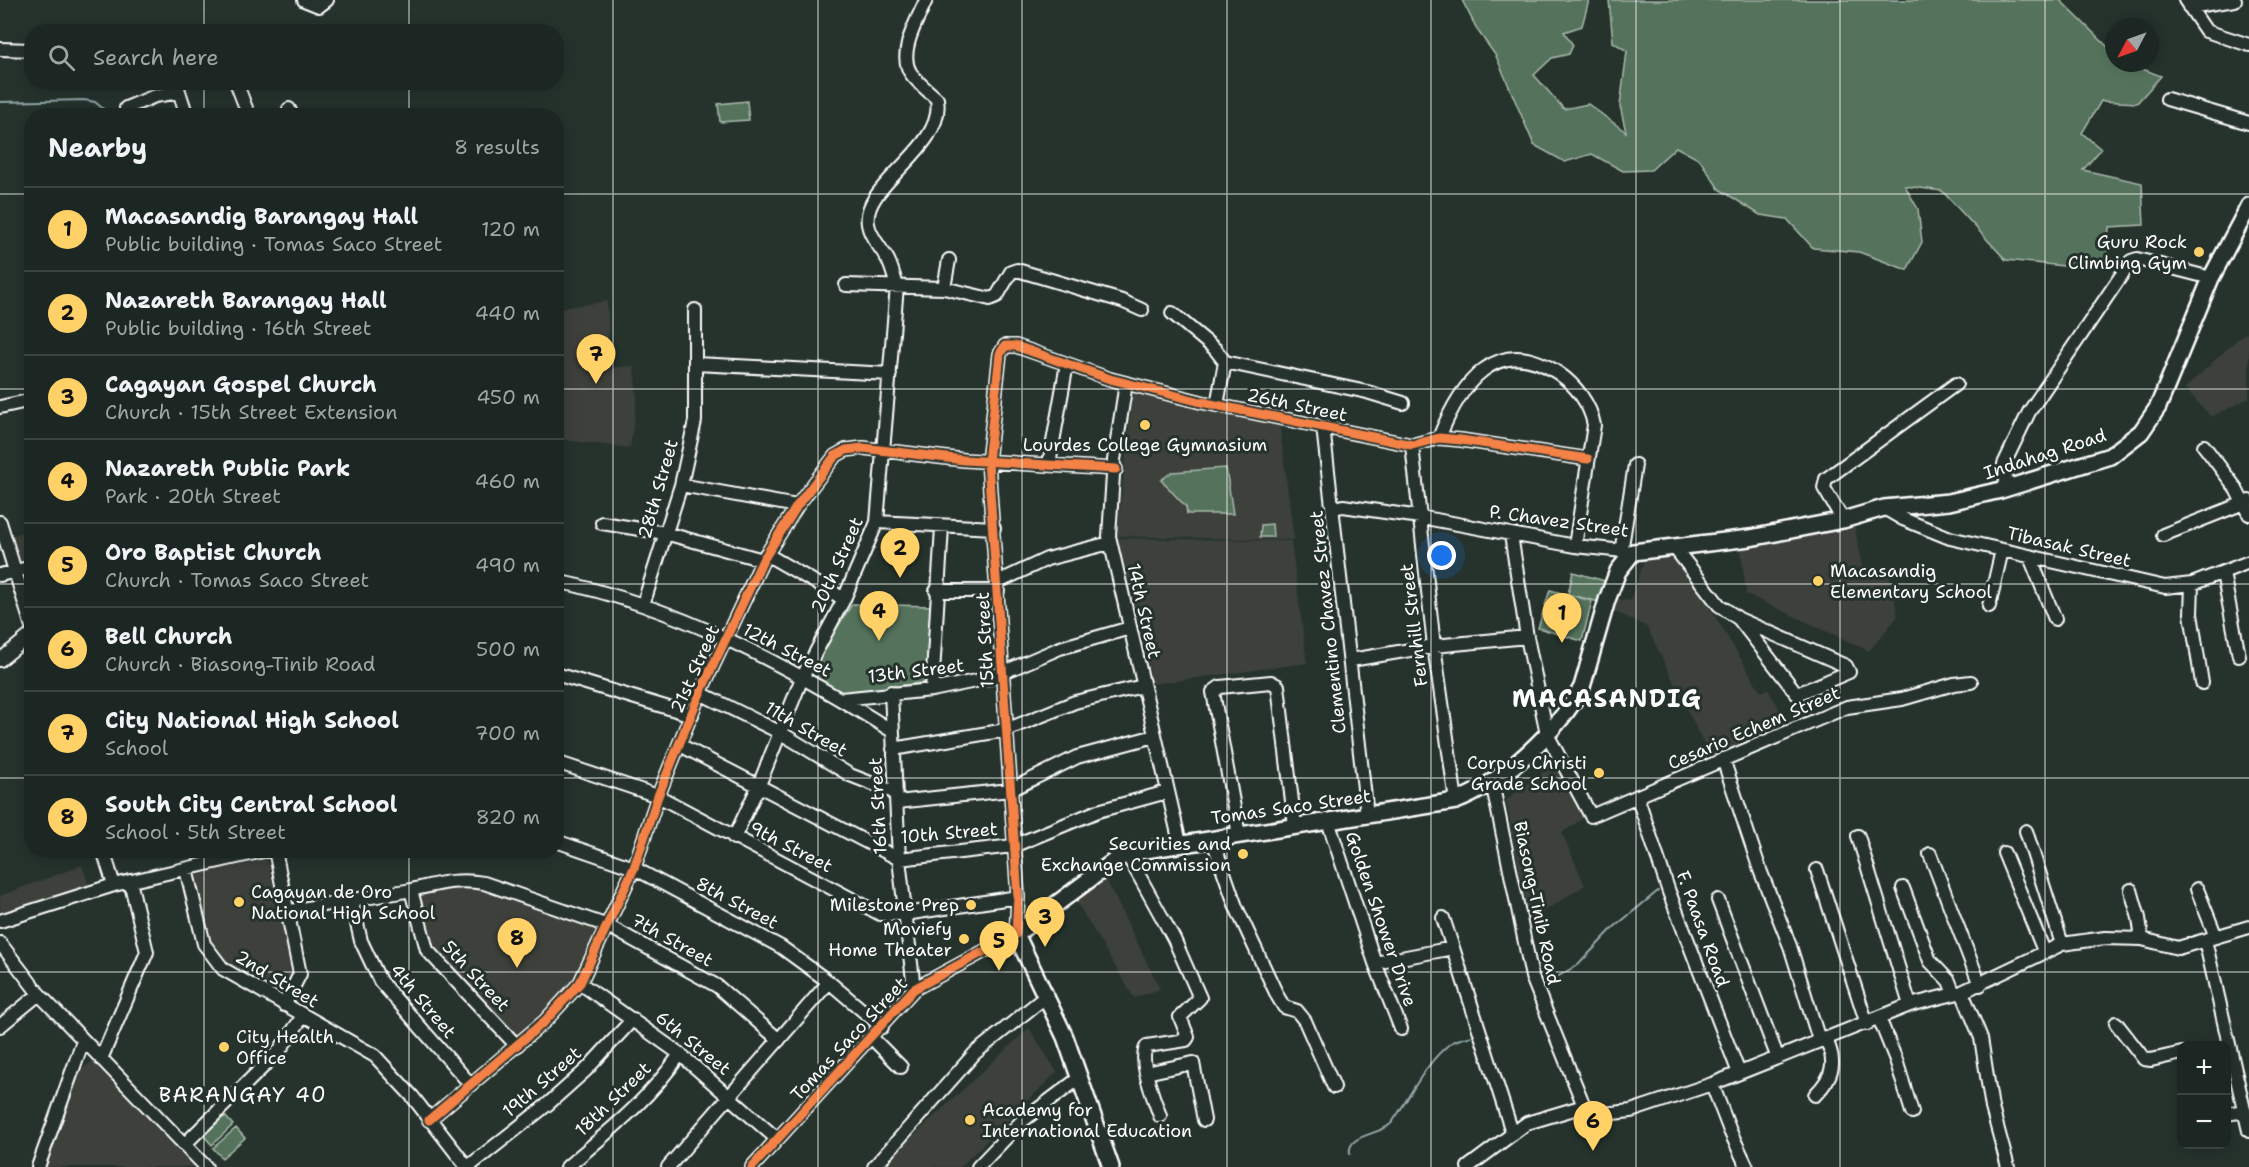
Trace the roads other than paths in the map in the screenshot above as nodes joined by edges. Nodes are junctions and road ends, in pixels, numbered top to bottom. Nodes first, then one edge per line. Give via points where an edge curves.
1 (304, 0) edge
2 (327, 0) edge
3 (926, 0) edge
4 (2235, 0) edge
5 (2187, 3) edge
6 (2249, 45) edge
7 (0, 49) edge
8 (24, 50) edge
9 (170, 90) edge
10 (179, 90) edge
11 (239, 90) edge
12 (2166, 99) dead end
13 (126, 108) dead end
14 (185, 108) edge
15 (246, 108) edge
16 (2249, 123) edge
17 (2249, 206) edge
18 (2244, 227) edge
19 (949, 260) dead end
20 (2211, 278) junction
21 (846, 285) dead end
22 (897, 286) junction
23 (944, 288) junction
24 (695, 310) dead end
25 (1142, 310) dead end
26 (1172, 313) dead end
27 (1005, 346) joint
28 (1226, 362) junction
29 (696, 364) junction
30 (1066, 364) junction
31 (890, 375) junction
32 (1126, 383) junction
33 (1956, 384) dead end
34 (24, 402) edge
35 (1403, 403) dead end
36 (1217, 405) junction
37 (0, 407) edge
38 (1323, 427) junction
39 (1439, 438) junction
40 (1412, 445) junction
41 (2204, 446) dead end
42 (884, 450) junction
43 (1588, 459) junction
44 (988, 462) junction
45 (1049, 464) junction
46 (1635, 465) dead end
47 (1116, 469) junction
48 (681, 485) junction
49 (2007, 489) junction
50 (2246, 505) edge
51 (797, 506) junction
52 (1334, 508) junction
53 (1884, 508) junction
54 (1420, 517) junction
55 (1843, 520) junction
56 (0, 522) edge
57 (877, 522) junction
58 (602, 523) dead end
59 (942, 527) junction
60 (994, 528) junction
61 (665, 533) junction
62 (1511, 535) junction
63 (2163, 535) dead end
64 (1110, 543) junction
65 (1575, 546) junction
66 (1674, 547) junction
67 (2002, 550) junction
68 (1627, 552) junction
69 (764, 557) junction
70 (2030, 557) junction
71 (2249, 562) edge
72 (24, 569) edge
73 (14, 571) junction
74 (2223, 573) junction
75 (0, 575) edge
76 (564, 583) edge
77 (2192, 584) junction
78 (998, 586) junction
79 (936, 591) junction
80 (844, 599) junction
81 (24, 602) edge
82 (643, 605) junction
83 (1989, 606) dead end
84 (2055, 618) dead end
85 (1739, 619) junction
86 (1130, 628) junction
87 (1527, 637) junction
88 (725, 639) junction
89 (24, 640) edge
90 (1434, 646) junction
91 (2240, 656) dead end
92 (0, 660) edge
93 (1351, 660) junction
94 (1004, 674) junction
95 (564, 676) edge
96 (802, 678) junction
97 (1971, 682) dead end
98 (2202, 683) dead end
99 (1143, 687) junction
100 (932, 690) junction
101 (891, 692) junction
102 (700, 693) junction
103 (841, 699) junction
104 (692, 715) junction
105 (1006, 730) junction
106 (892, 731) junction
107 (781, 733) junction
108 (1547, 734) junction
109 (1155, 736) junction
110 (680, 745) junction
111 (893, 749) junction
112 (1723, 759) junction
113 (564, 765) edge
114 (1492, 782) junction
115 (759, 785) junction
116 (1010, 790) junction
117 (1167, 792) junction
118 (658, 796) junction
119 (1637, 796) junction
120 (897, 797) junction
121 (1456, 801) junction
122 (1367, 815) junction
123 (1328, 820) junction
124 (1295, 826) junction
125 (2026, 831) dead end
126 (1239, 835) junction
127 (1858, 836) dead end
128 (734, 838) junction
129 (1212, 838) junction
130 (1180, 843) junction
131 (564, 844) edge
132 (1013, 846) junction
133 (2004, 853) dead end
134 (1127, 854) junction
135 (1930, 854) dead end
136 (106, 858) edge
137 (233, 858) edge
138 (276, 858) edge
139 (899, 859) junction
140 (634, 868) junction
141 (186, 869) junction
142 (1817, 870) dead end
143 (130, 881) junction
144 (114, 885) junction
145 (1903, 888) dead end
146 (2197, 889) dead end
147 (411, 890) junction
148 (2130, 890) dead end
149 (1018, 897) junction
150 (351, 898) junction
151 (1718, 900) dead end
152 (286, 912) junction
153 (905, 914) junction
154 (1443, 918) dead end
155 (0, 921) edge
156 (608, 926) junction
157 (2249, 927) edge
158 (1016, 934) junction
159 (2210, 938) junction
160 (2142, 939) junction
161 (0, 943) edge
162 (2062, 944) junction
163 (1453, 948) junction
164 (2044, 951) junction
165 (1375, 963) junction
166 (829, 982) junction
167 (579, 983) junction
168 (1980, 985) junction
169 (914, 989) junction
170 (1958, 993) junction
171 (39, 994) junction
172 (1045, 997) junction
173 (284, 1005) junction
174 (1911, 1005) junction
175 (303, 1017) junction
176 (1879, 1018) junction
177 (633, 1019) junction
178 (2116, 1023) dead end
179 (1867, 1024) junction
180 (0, 1026) edge
181 (882, 1027) junction
182 (1401, 1029) dead end
183 (872, 1038) junction
184 (1822, 1039) junction
185 (779, 1040) junction
186 (83, 1041) junction
187 (2223, 1041) edge
188 (517, 1046) junction
189 (680, 1054) junction
190 (2177, 1054) edge
191 (1777, 1056) junction
192 (101, 1059) junction
193 (901, 1066) dead end
194 (2231, 1068) edge
195 (1146, 1073) junction
196 (1738, 1074) junction
197 (1078, 1079) junction
198 (471, 1084) junction
199 (1712, 1084) junction
200 (1334, 1087) dead end
201 (1815, 1095) dead end
202 (731, 1097) junction
203 (1584, 1106) junction
204 (2245, 1111) junction
205 (1912, 1112) dead end
206 (2231, 1113) edge
207 (1160, 1116) dead end
208 (429, 1119) junction
209 (1204, 1120) dead end
210 (2249, 1131) edge
211 (1512, 1132) junction
212 (777, 1139) junction
213 (186, 1143) junction
214 (38, 1167) edge
215 (206, 1167) edge
216 (467, 1167) edge
217 (567, 1167) edge
218 (668, 1167) edge
219 (752, 1167) edge
220 (874, 1167) edge
221 (978, 1167) edge
222 (1111, 1167) edge
223 (1468, 1167) edge
224 (1747, 1167) edge
225 (2008, 1167) edge

1 - 2 street via 319,6
3 - 22 street via 911,35 907,63 910,72 937,99 937,111 922,146 882,189 868,212 868,224 891,266
4 - 5 street
5 - 6 street via 2206,31
7 - 8 street
9 - 13 street
10 - 14 street
11 - 15 street
12 - 16 street
17 - 18 main road, Indahag Road
18 - 20 main road, Indahag Road
19 - 23 street
20 - 49 main road, Indahag Road via 2158,407 2141,432 2110,456
20 - 49 street via 2138,259 2131,261 2029,412 2004,464
21 - 22 street
22 - 23 street
22 - 31 street, 20th Street
23 - 25 street via 990,299 997,296 1011,272 1017,270
24 - 29 street, 28th Street
26 - 28 street
27 - 30 street, 26th Street via 1016,346
27 - 44 street, 15th Street via 1000,354
28 - 35 street
28 - 36 street
29 - 31 street
29 - 48 street, 28th Street via 695,421
30 - 32 street, 26th Street
30 - 45 street
31 - 42 street, 20th Street
32 - 36 street, 26th Street
32 - 47 street, 14th Street via 1114,460
33 - 55 street via 1826,479 1824,488
34 - 37 street
36 - 38 street, 26th Street
38 - 40 street, 26th Street
38 - 52 street, Clementino Chavez Street
39 - 40 street, 26th Street
39 - 43 street, 26th Street
39 - 43 street via 1456,403 1482,371 1500,359 1528,359 1567,379 1589,406 1594,425
40 - 54 street, Fernhill Street
41 - 50 street
42 - 44 street, 21st Street
42 - 51 street, 21st Street via 853,448 840,453
42 - 57 street, 20th Street
43 - 65 street
44 - 45 street, 21st Street
44 - 60 street, 15th Street
45 - 47 street, 21st Street
46 - 68 street
47 - 64 street, 14th Street via 1108,526
48 - 51 street
48 - 61 street, 28th Street
49 - 53 main road, Indahag Road via 1949,501
50 - 63 street
51 - 69 street, 21st Street
52 - 54 street, P. Chavez Street
52 - 93 street, Clementino Chavez Street
53 - 55 main road, P. Chavez Street
53 - 67 street, Tibasak Street via 1950,538
54 - 62 street, P. Chavez Street
54 - 90 street, Fernhill Street
55 - 66 main road, P. Chavez Street via 1750,538
56 - 73 street
57 - 59 street
57 - 80 street, 20th Street
58 - 61 street
59 - 60 street
59 - 79 street
60 - 78 street, 15th Street
61 - 69 street
61 - 82 street, 28th Street
62 - 65 street, P. Chavez Street
62 - 87 street
64 - 78 street via 1047,559
64 - 86 street, 14th Street
65 - 68 street, P. Chavez Street
66 - 68 main road, P. Chavez Street
66 - 85 street via 1719,605
67 - 70 street, Tibasak Street
67 - 83 street
68 - 108 main road, Tomas Saco Street via 1582,687
69 - 80 street
69 - 88 street, 21st Street
70 - 77 street, Tibasak Street via 2165,587
70 - 84 street
71 - 74 street, Tibasak Street
72 - 73 street
73 - 75 street
73 - 81 street
74 - 77 street, Tibasak Street
74 - 91 street
76 - 82 street, 12th Street
77 - 98 street via 2192,614
78 - 79 street
78 - 94 street, 15th Street
79 - 100 street
80 - 96 street, 20th Street
82 - 88 street, 12th Street
85 - 85 street via 1797,694 1848,672 1846,666
86 - 94 street, 13th Street via 1060,648
86 - 99 street, 14th Street
87 - 90 street
87 - 108 street
88 - 96 street, 12th Street
88 - 102 street, 21st Street
89 - 92 street
90 - 93 street
90 - 121 street, Fernhill Street
93 - 122 street, Clementino Chavez Street
94 - 100 street, 13th Street
94 - 105 street, 15th Street
95 - 104 street
96 - 103 street, 12th Street
96 - 107 street, 20th Street
97 - 112 street, Cesario Echem Street via 1902,699 1847,707
99 - 105 street via 1075,702
99 - 109 street, 14th Street
100 - 101 street, 13th Street
101 - 103 street, 13th Street
101 - 106 street, 16th Street
102 - 104 street, 21st Street
102 - 107 street, 11th Street
103 - 106 street, 12th Street
104 - 110 street, 21st Street
105 - 111 street
105 - 116 street, 15th Street
106 - 111 street, 16th Street
107 - 115 street, 20th Street
107 - 120 street, 11th Street via 850,775
108 - 114 main road, Tomas Saco Street
108 - 119 street, Cesario Echem Street via 1591,816
109 - 116 street, 11th Street via 1077,757
109 - 117 street, 14th Street
110 - 115 street, 10th Street
110 - 118 street, 21st Street
111 - 120 street, 16th Street
112 - 119 street, Cesario Echem Street
112 - 184 street
113 - 118 street, 9th Street
114 - 121 main road, Tomas Saco Street
114 - 203 street, Biasong-Tinib Road via 1532,977
115 - 128 street, 20th Street
115 - 139 street, 10th Street
116 - 120 street, 11th Street
116 - 132 street, 15th Street
117 - 130 street, 14th Street
117 - 132 street, 10th Street via 1098,811
118 - 128 street, 9th Street
118 - 140 street, 21st Street
119 - 196 street, F. Paasa Road
120 - 139 street, 16th Street
121 - 122 main road, Tomas Saco Street
122 - 123 main road, Tomas Saco Street
123 - 124 main road, Tomas Saco Street
123 - 165 street, Golden Shower Drive
124 - 126 main road, Tomas Saco Street
124 - 126 street via 1278,686 1271,682 1249,682 1213,692
125 - 162 street
126 - 129 main road, Tomas Saco Street
127 - 174 street
128 - 153 street, 9th Street via 880,914
129 - 130 main road, Tomas Saco Street
129 - 200 street via 1236,907 1282,1004 1300,1013
130 - 134 main road, Tomas Saco Street
131 - 140 street, 8th Street
132 - 139 street, 10th Street
132 - 149 street, 15th Street
133 - 164 street
134 - 158 main road, Tomas Saco Street
134 - 195 street via 1199,993 1198,1002 1180,1017 1188,1037 1147,1046 1143,1052
135 - 168 street
136 - 144 street
137 - 141 street
138 - 152 street
139 - 153 street, 16th Street
140 - 156 street, 21st Street
140 - 166 street, 8th Street via 781,947
141 - 143 street
141 - 173 street, 2nd Street via 209,952 223,969
142 - 179 street
143 - 144 street
143 - 192 street via 147,952
144 - 155 street
145 - 170 street via 1930,961
146 - 159 street
147 - 150 street, 7th Street
147 - 156 street, 7th Street via 453,880 484,883
147 - 188 street, 5th Street via 427,950
148 - 160 street
149 - 153 street, 9th Street
149 - 158 street, 15th Street
150 - 152 street, 7th Street
150 - 198 street, 4th Street via 361,941 380,981
151 - 191 street
152 - 173 street via 300,974
153 - 169 street, 16th Street
154 - 163 street
156 - 167 street, 21st Street
156 - 185 street, 7th Street via 717,986
157 - 159 street
158 - 169 street, Tomas Saco Street
158 - 172 main road
159 - 160 street via 2178,948
159 - 187 street
160 - 162 street via 2105,938
161 - 171 street
162 - 164 street
163 - 165 street
163 - 211 street
164 - 168 street
165 - 182 street, Golden Shower Drive
166 - 181 street, 8th Street
166 - 185 street
167 - 177 street, 6th Street
167 - 188 street, 21st Street
168 - 170 street
169 - 181 street, Tomas Saco Street
170 - 174 street
170 - 225 street via 1981,1038 1992,1108
171 - 180 street
171 - 186 street
172 - 197 main road via 1065,1037
172 - 220 street via 975,1053
173 - 175 street, 2nd Street
174 - 176 street
175 - 208 street, 2nd Street via 375,1056
175 - 213 street via 279,1050
176 - 179 street
176 - 205 street
177 - 189 street, 6th Street
177 - 216 street, 19th Street via 548,1104
178 - 190 street via 2144,1059
179 - 184 street
181 - 183 street, Tomas Saco Street
183 - 193 street
183 - 212 street, Tomas Saco Street
184 - 191 street
184 - 201 street via 1833,1057 1833,1071
185 - 202 street
186 - 192 street
186 - 214 street
188 - 198 street, 21st Street
189 - 202 street, 6th Street
189 - 217 street, 18th Street via 644,1099
191 - 196 street
192 - 213 street
194 - 204 street
195 - 207 street
195 - 209 street via 1193,1063
196 - 199 street
197 - 221 street via 1021,1122
197 - 222 main road
198 - 208 street, 21st Street
199 - 203 street via 1631,1111 1604,1114
199 - 224 street
202 - 212 street, 6th Street
202 - 218 street
203 - 211 street via 1538,1118
204 - 206 street
204 - 210 street
208 - 216 street, 2nd Street
211 - 223 street
212 - 219 street, Tomas Saco Street
213 - 215 street

